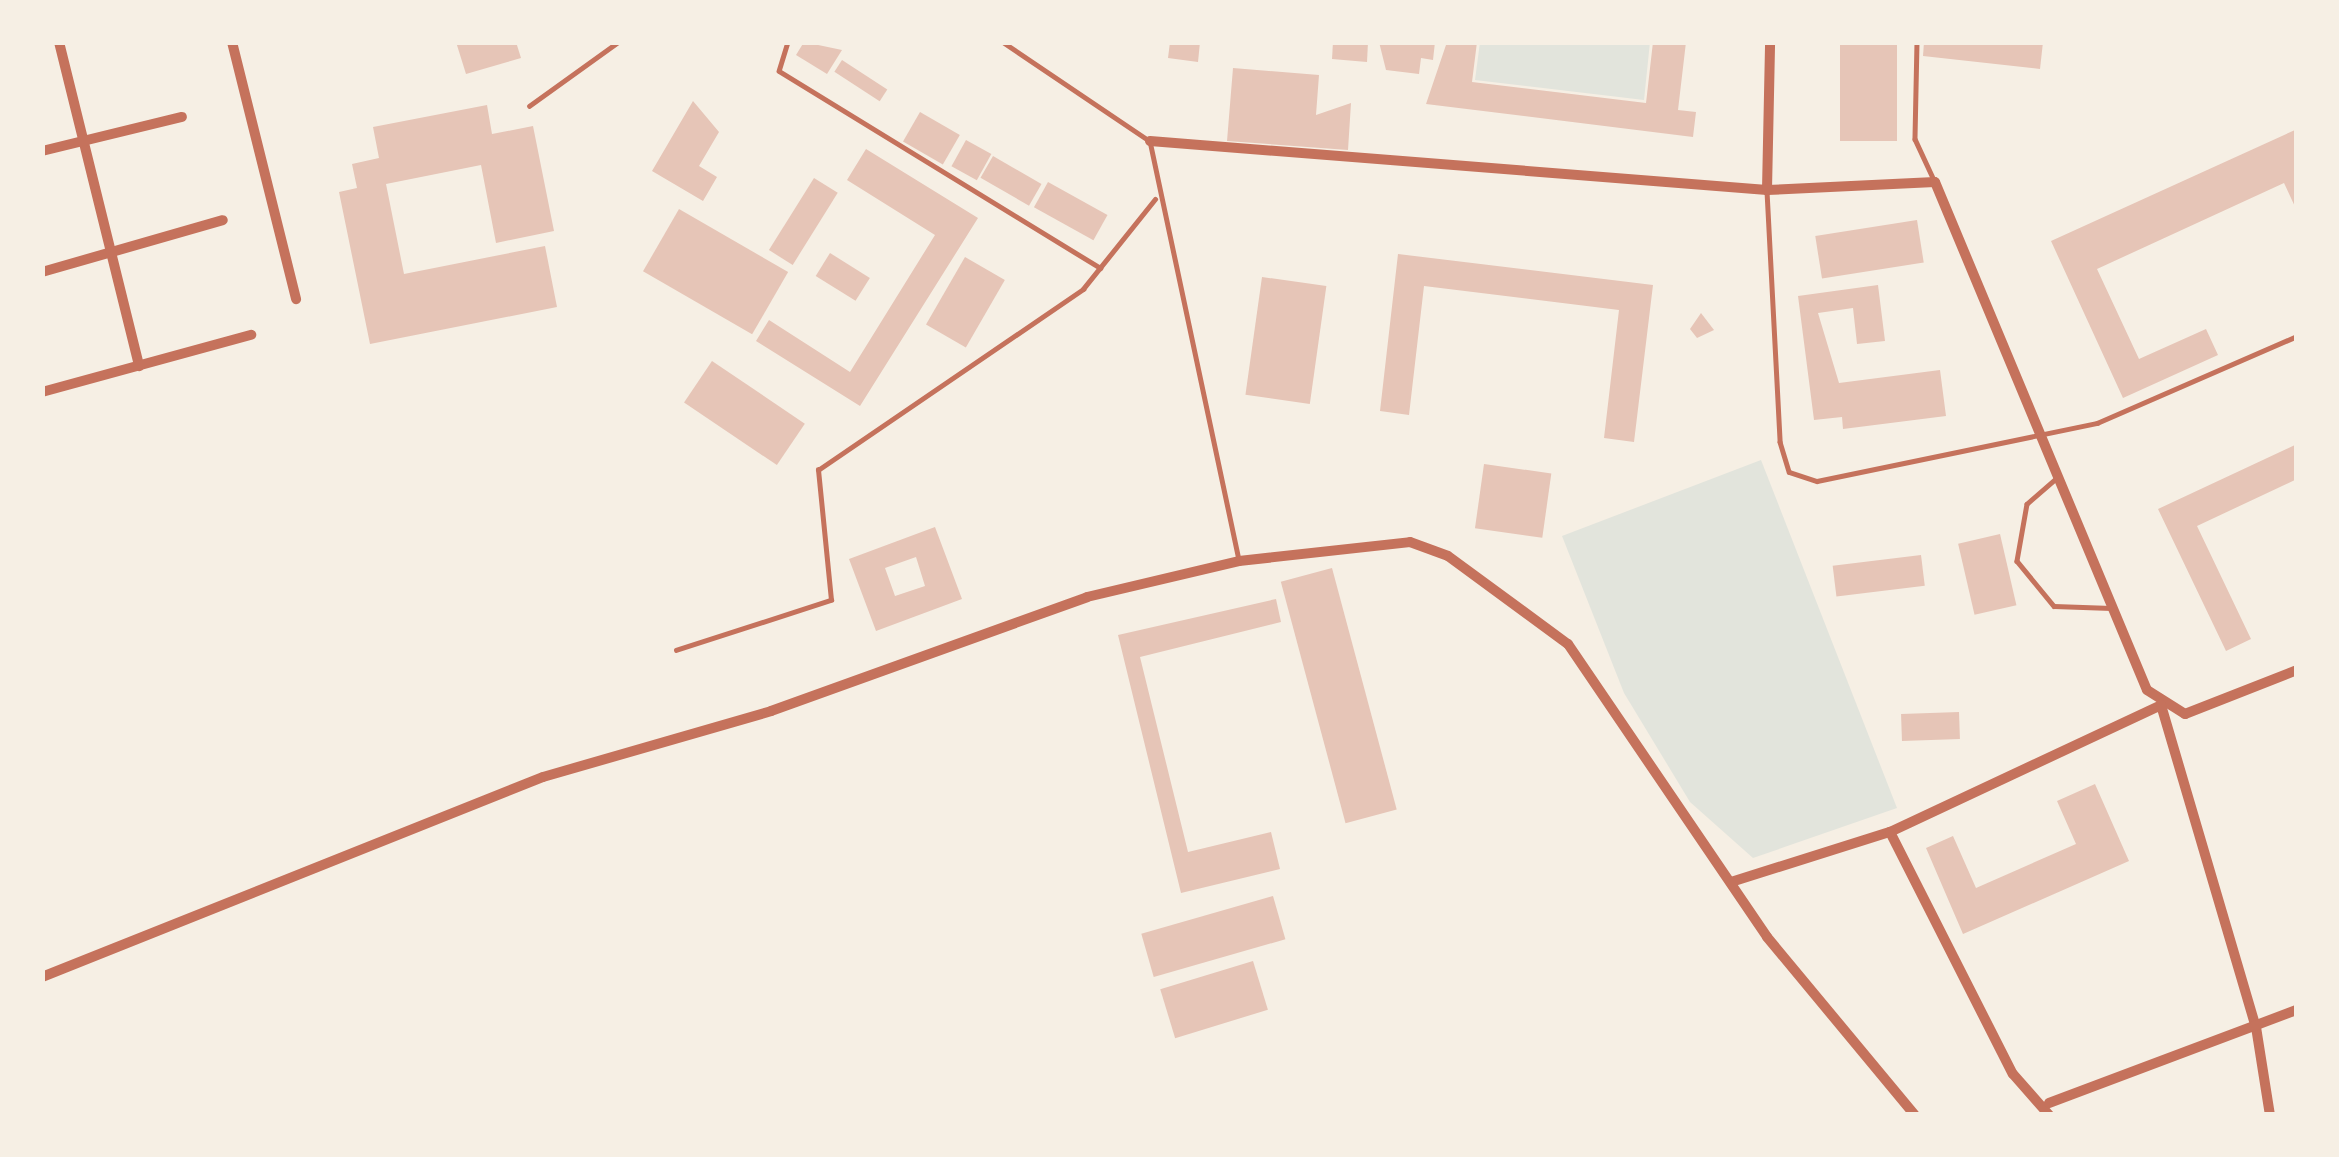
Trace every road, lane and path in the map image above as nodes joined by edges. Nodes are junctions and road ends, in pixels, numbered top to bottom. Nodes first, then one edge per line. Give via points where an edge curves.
1 (59, 42) edge
2 (232, 42) edge
3 (618, 42) edge
4 (788, 42) edge
5 (1003, 42) edge
6 (1770, 42) edge
7 (1917, 42) edge
8 (529, 106) dead end
9 (182, 117) dead end
10 (82, 141) junction
11 (1150, 142) junction
12 (42, 151) edge
13 (1935, 182) junction
14 (1767, 190) junction
15 (1156, 199) junction
16 (223, 220) dead end
17 (109, 253) junction
18 (1101, 268) junction
19 (42, 272) edge
20 (296, 299) dead end
21 (250, 335) dead end
22 (2297, 337) edge
23 (139, 366) junction
24 (42, 392) edge
25 (2039, 439) junction
26 (2056, 479) junction
27 (1239, 560) junction
28 (2112, 608) junction
29 (676, 650) dead end
30 (2297, 670) edge
31 (2161, 705) junction
32 (1890, 832) junction
33 (1731, 882) junction
34 (42, 977) edge
35 (2297, 1010) edge
36 (2256, 1027) junction
37 (2049, 1109) edge
38 (1910, 1114) edge
39 (2270, 1115) edge

1 - 10 street
2 - 20 street
3 - 8 lane
4 - 18 lane via 779,71
5 - 11 lane
6 - 14 street
7 - 13 lane via 1916,139
9 - 10 street
10 - 12 street
10 - 17 street
11 - 14 street
11 - 15 lane
13 - 14 street
13 - 25 street
14 - 25 lane via 1789,472 1817,481
15 - 18 lane
15 - 27 lane
16 - 17 street
17 - 19 street
17 - 23 street
18 - 29 lane via 1039,324 818,470 831,600
21 - 23 street
22 - 25 lane
23 - 24 street
25 - 26 street
26 - 28 street
26 - 28 lane via 2026,504 2017,561 2054,606
27 - 33 street via 1358,541 1448,556 1568,644
27 - 34 street via 1088,597 771,711 543,777
28 - 31 street
30 - 31 street via 2211,709
31 - 32 street
31 - 36 street
32 - 33 street
32 - 37 street via 2013,1074
33 - 38 street
35 - 36 street
36 - 37 street
36 - 39 street

